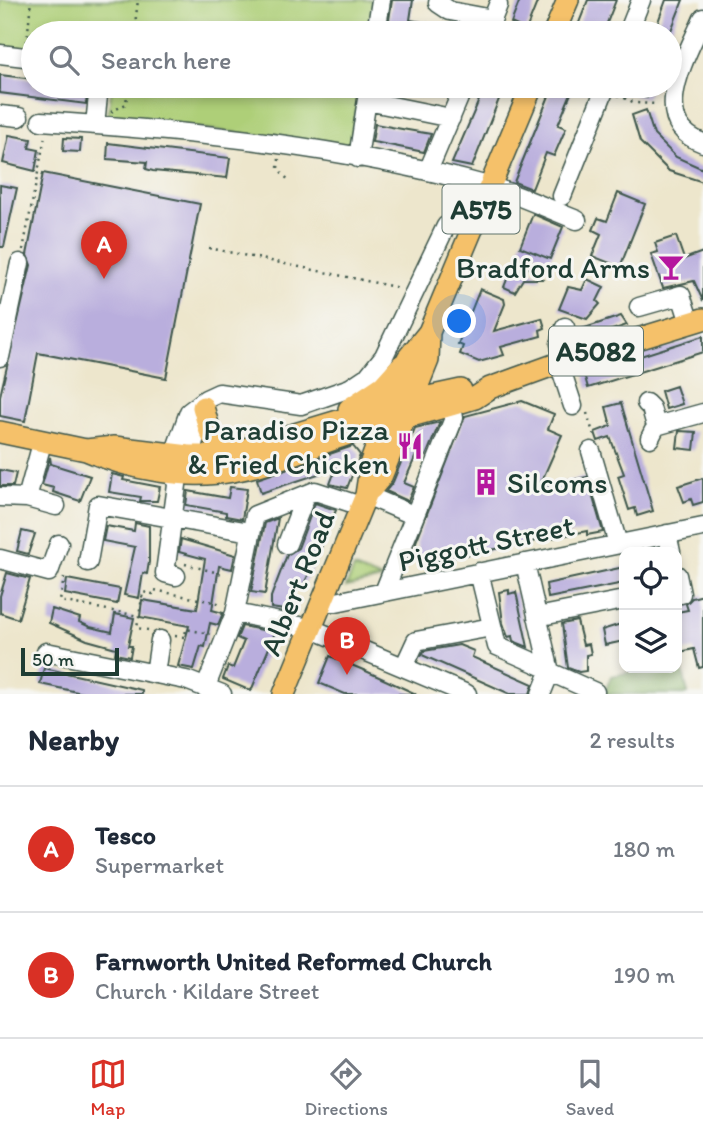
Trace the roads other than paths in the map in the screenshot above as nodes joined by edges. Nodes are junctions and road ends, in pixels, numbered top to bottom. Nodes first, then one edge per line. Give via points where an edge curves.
1 (381, 0) edge
2 (568, 0) edge
3 (641, 0) edge
4 (439, 2) edge
5 (703, 18) edge
6 (493, 19) edge
7 (378, 21) edge
8 (559, 21) edge
9 (633, 21) edge
10 (0, 54) edge
11 (21, 56) edge
12 (682, 69) edge
13 (100, 98) edge
14 (367, 98) edge
15 (385, 98) edge
16 (459, 98) edge
17 (527, 98) edge
18 (602, 98) edge
19 (674, 98) edge
20 (0, 117) edge
21 (19, 117) dead end
22 (451, 118) junction
23 (44, 121) road end
24 (99, 125) junction
25 (703, 143) edge
26 (358, 158) junction
27 (428, 172) junction
28 (491, 187) junction
29 (562, 196) dead end
30 (578, 220) dead end
31 (446, 226) dead end
32 (20, 263) road end
33 (639, 307) dead end
34 (696, 321) edge
35 (565, 327) dead end
36 (429, 332) junction
37 (0, 357) edge
38 (408, 358) junction
39 (561, 362) junction
40 (490, 388) junction
41 (204, 403) junction
42 (646, 403) dead end
43 (452, 405) junction
44 (573, 405) road end
45 (703, 413) edge
46 (390, 423) junction
47 (0, 432) edge
48 (297, 434) junction
49 (42, 443) junction
50 (591, 451) road end
51 (238, 452) junction
52 (180, 468) junction
53 (306, 495) junction
54 (0, 497) edge
55 (27, 498) junction
56 (363, 501) junction
57 (56, 506) dead end
58 (413, 515) junction
59 (173, 519) junction
60 (703, 527) edge
61 (250, 532) junction
62 (667, 534) junction
63 (58, 544) dead end
64 (287, 544) dead end
65 (618, 544) junction
66 (670, 547) edge
67 (0, 559) edge
68 (88, 562) road end
69 (525, 563) junction
70 (478, 572) junction
71 (176, 576) dead end
72 (384, 592) junction
73 (322, 602) junction
74 (619, 602) edge
75 (236, 610) junction
76 (537, 617) junction
77 (492, 627) junction
78 (310, 628) junction
79 (161, 635) road end
80 (46, 652) dead end
81 (404, 667) junction
82 (550, 671) junction
83 (155, 674) junction
84 (213, 692) edge
85 (595, 692) dead end
86 (284, 694) edge
87 (467, 694) edge
88 (541, 694) edge

1 - 7 street
2 - 8 main road
3 - 9 street
4 - 6 street via 450,11
5 - 12 street
10 - 11 street
13 - 24 street
14 - 26 street
15 - 22 street
16 - 22 street
17 - 28 main road, A575
18 - 29 street
19 - 25 street via 677,125
20 - 21 street
22 - 27 street
23 - 24 street
24 - 26 street
26 - 27 street
27 - 28 street
28 - 30 street
28 - 36 main road, A575
31 - 41 street via 384,356 368,376 350,388 301,405 227,393
32 - 37 street
33 - 34 street via 681,295
34 - 39 main road, A5082
35 - 39 street
36 - 38 main road, A575
36 - 46 main road, A575 via 428,360
38 - 46 main road, A575
38 - 48 main road, A5082 via 367,398
39 - 40 main road, A5082
39 - 44 street
40 - 43 main road, A5082
40 - 46 main road, A5082 via 472,387
41 - 51 main road via 210,437
41 - 52 street
42 - 45 street via 654,415 653,432
43 - 46 main road, A5082
43 - 58 street via 454,418
46 - 48 main road, A5082
46 - 48 main road
46 - 52 main road, A5082 via 236,471
46 - 56 main road, Albert Road / A575 via 368,471
47 - 49 main road, A5082
48 - 51 main road, A5082
49 - 52 main road, A5082 via 86,450 112,461
49 - 55 street
50 - 65 street
51 - 52 main road, A5082
52 - 59 street
53 - 56 street via 321,491
53 - 61 street via 257,513
53 - 64 street
54 - 55 street
55 - 57 street
56 - 58 street
56 - 73 main road, Albert Road / A575
58 - 72 street
59 - 61 street
59 - 68 street via 97,505
59 - 71 street via 165,573
60 - 62 street, Piggott Street
61 - 75 street
62 - 65 street, Piggott Street
62 - 66 street
63 - 67 street via 49,572
65 - 69 street, Piggott Street
69 - 70 street, Piggott Street
69 - 76 street
70 - 72 street, Piggott Street
70 - 77 street
72 - 73 street, Piggott Street
73 - 78 main road, Albert Road / A575
74 - 76 street via 589,613
75 - 78 street
75 - 84 street via 225,636
76 - 82 street
77 - 81 street via 416,641
77 - 82 street via 501,650
78 - 81 street
78 - 86 main road, Albert Road / A575
79 - 83 street
80 - 83 street
81 - 87 street
82 - 85 street
82 - 88 street
83 - 84 street

